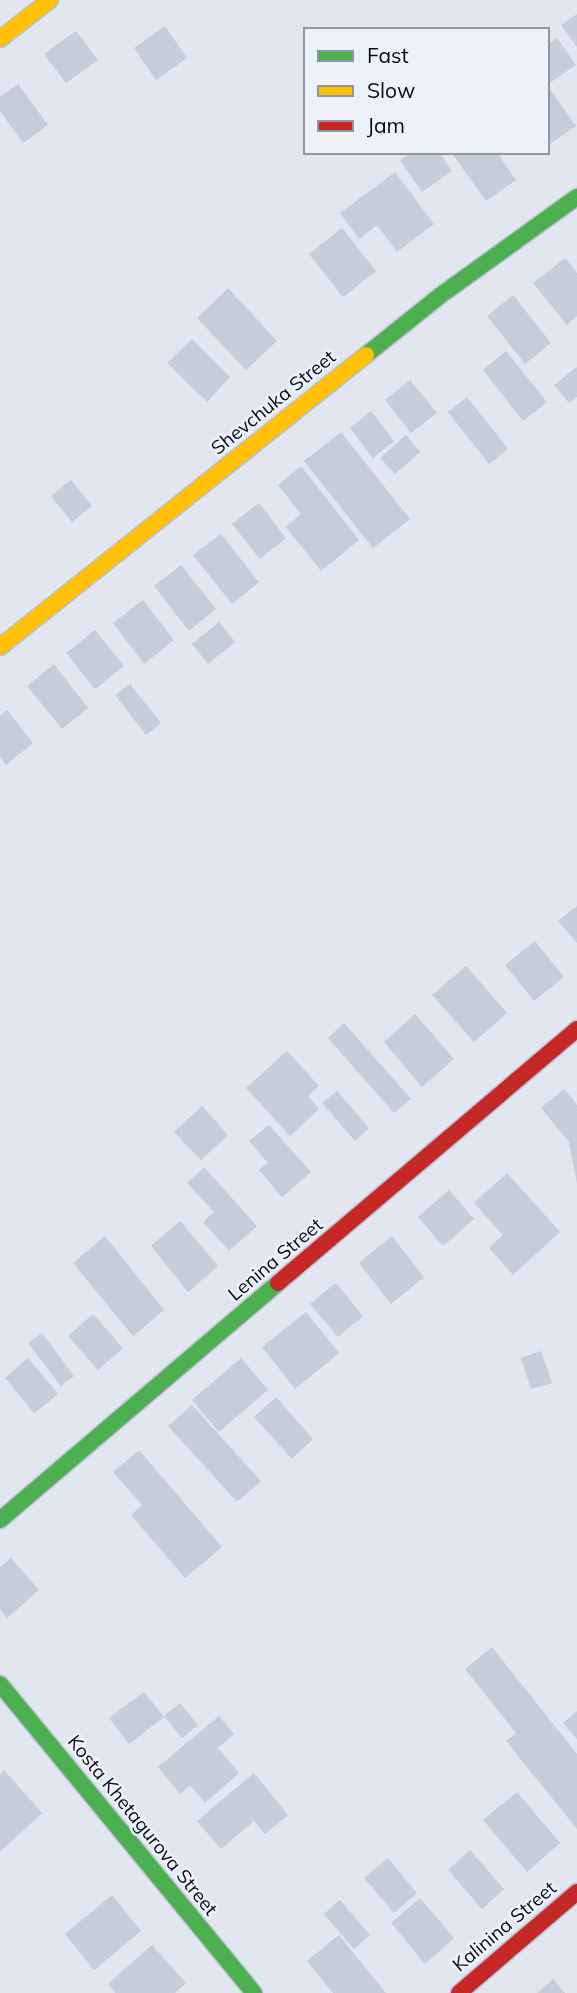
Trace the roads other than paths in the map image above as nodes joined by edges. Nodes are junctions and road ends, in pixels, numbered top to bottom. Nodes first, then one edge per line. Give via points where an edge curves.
1 (50, 0) edge
2 (0, 39) edge
3 (577, 197) edge
4 (0, 647) edge
5 (577, 1030) edge
6 (0, 1520) edge
7 (0, 1684) edge
8 (577, 1892) edge
9 (254, 1993) edge
10 (458, 1993) edge

1 - 2 street
3 - 4 street, Shevchuka Street via 441,295
5 - 6 street, Lenina Street
7 - 9 street, Kosta Khetagurova Street
8 - 10 street, Kalinina Street

